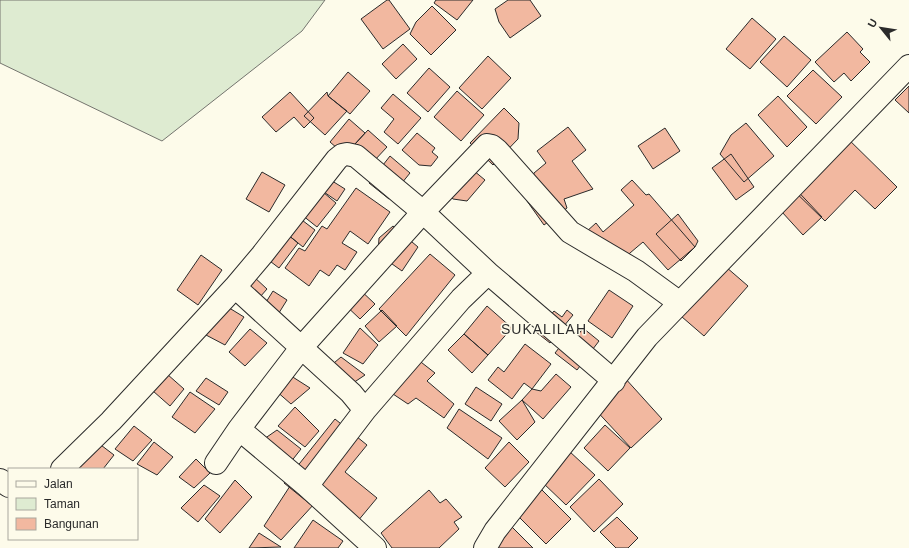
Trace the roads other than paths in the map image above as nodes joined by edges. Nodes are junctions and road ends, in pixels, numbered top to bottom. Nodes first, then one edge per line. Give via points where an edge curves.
1 (909, 66) edge
2 (423, 212) junction
3 (488, 273) junction
4 (235, 287) junction
5 (680, 302) junction
6 (301, 348) junction
7 (614, 380) junction
8 (365, 410) junction
9 (239, 430) junction
10 (216, 463) dead end
11 (63, 468) edge
12 (307, 486) junction
13 (375, 548) edge
14 (485, 548) edge

1 - 5 street
2 - 3 street
2 - 4 street via 356,156 342,155
2 - 5 street via 483,148 490,145 570,232 636,271
2 - 6 street
3 - 7 street
3 - 8 street via 461,300
4 - 6 street
4 - 11 street via 111,421
5 - 7 street via 647,337
6 - 8 street
6 - 9 street
7 - 14 street via 500,525
8 - 12 street
9 - 10 street
9 - 12 street
12 - 13 street

